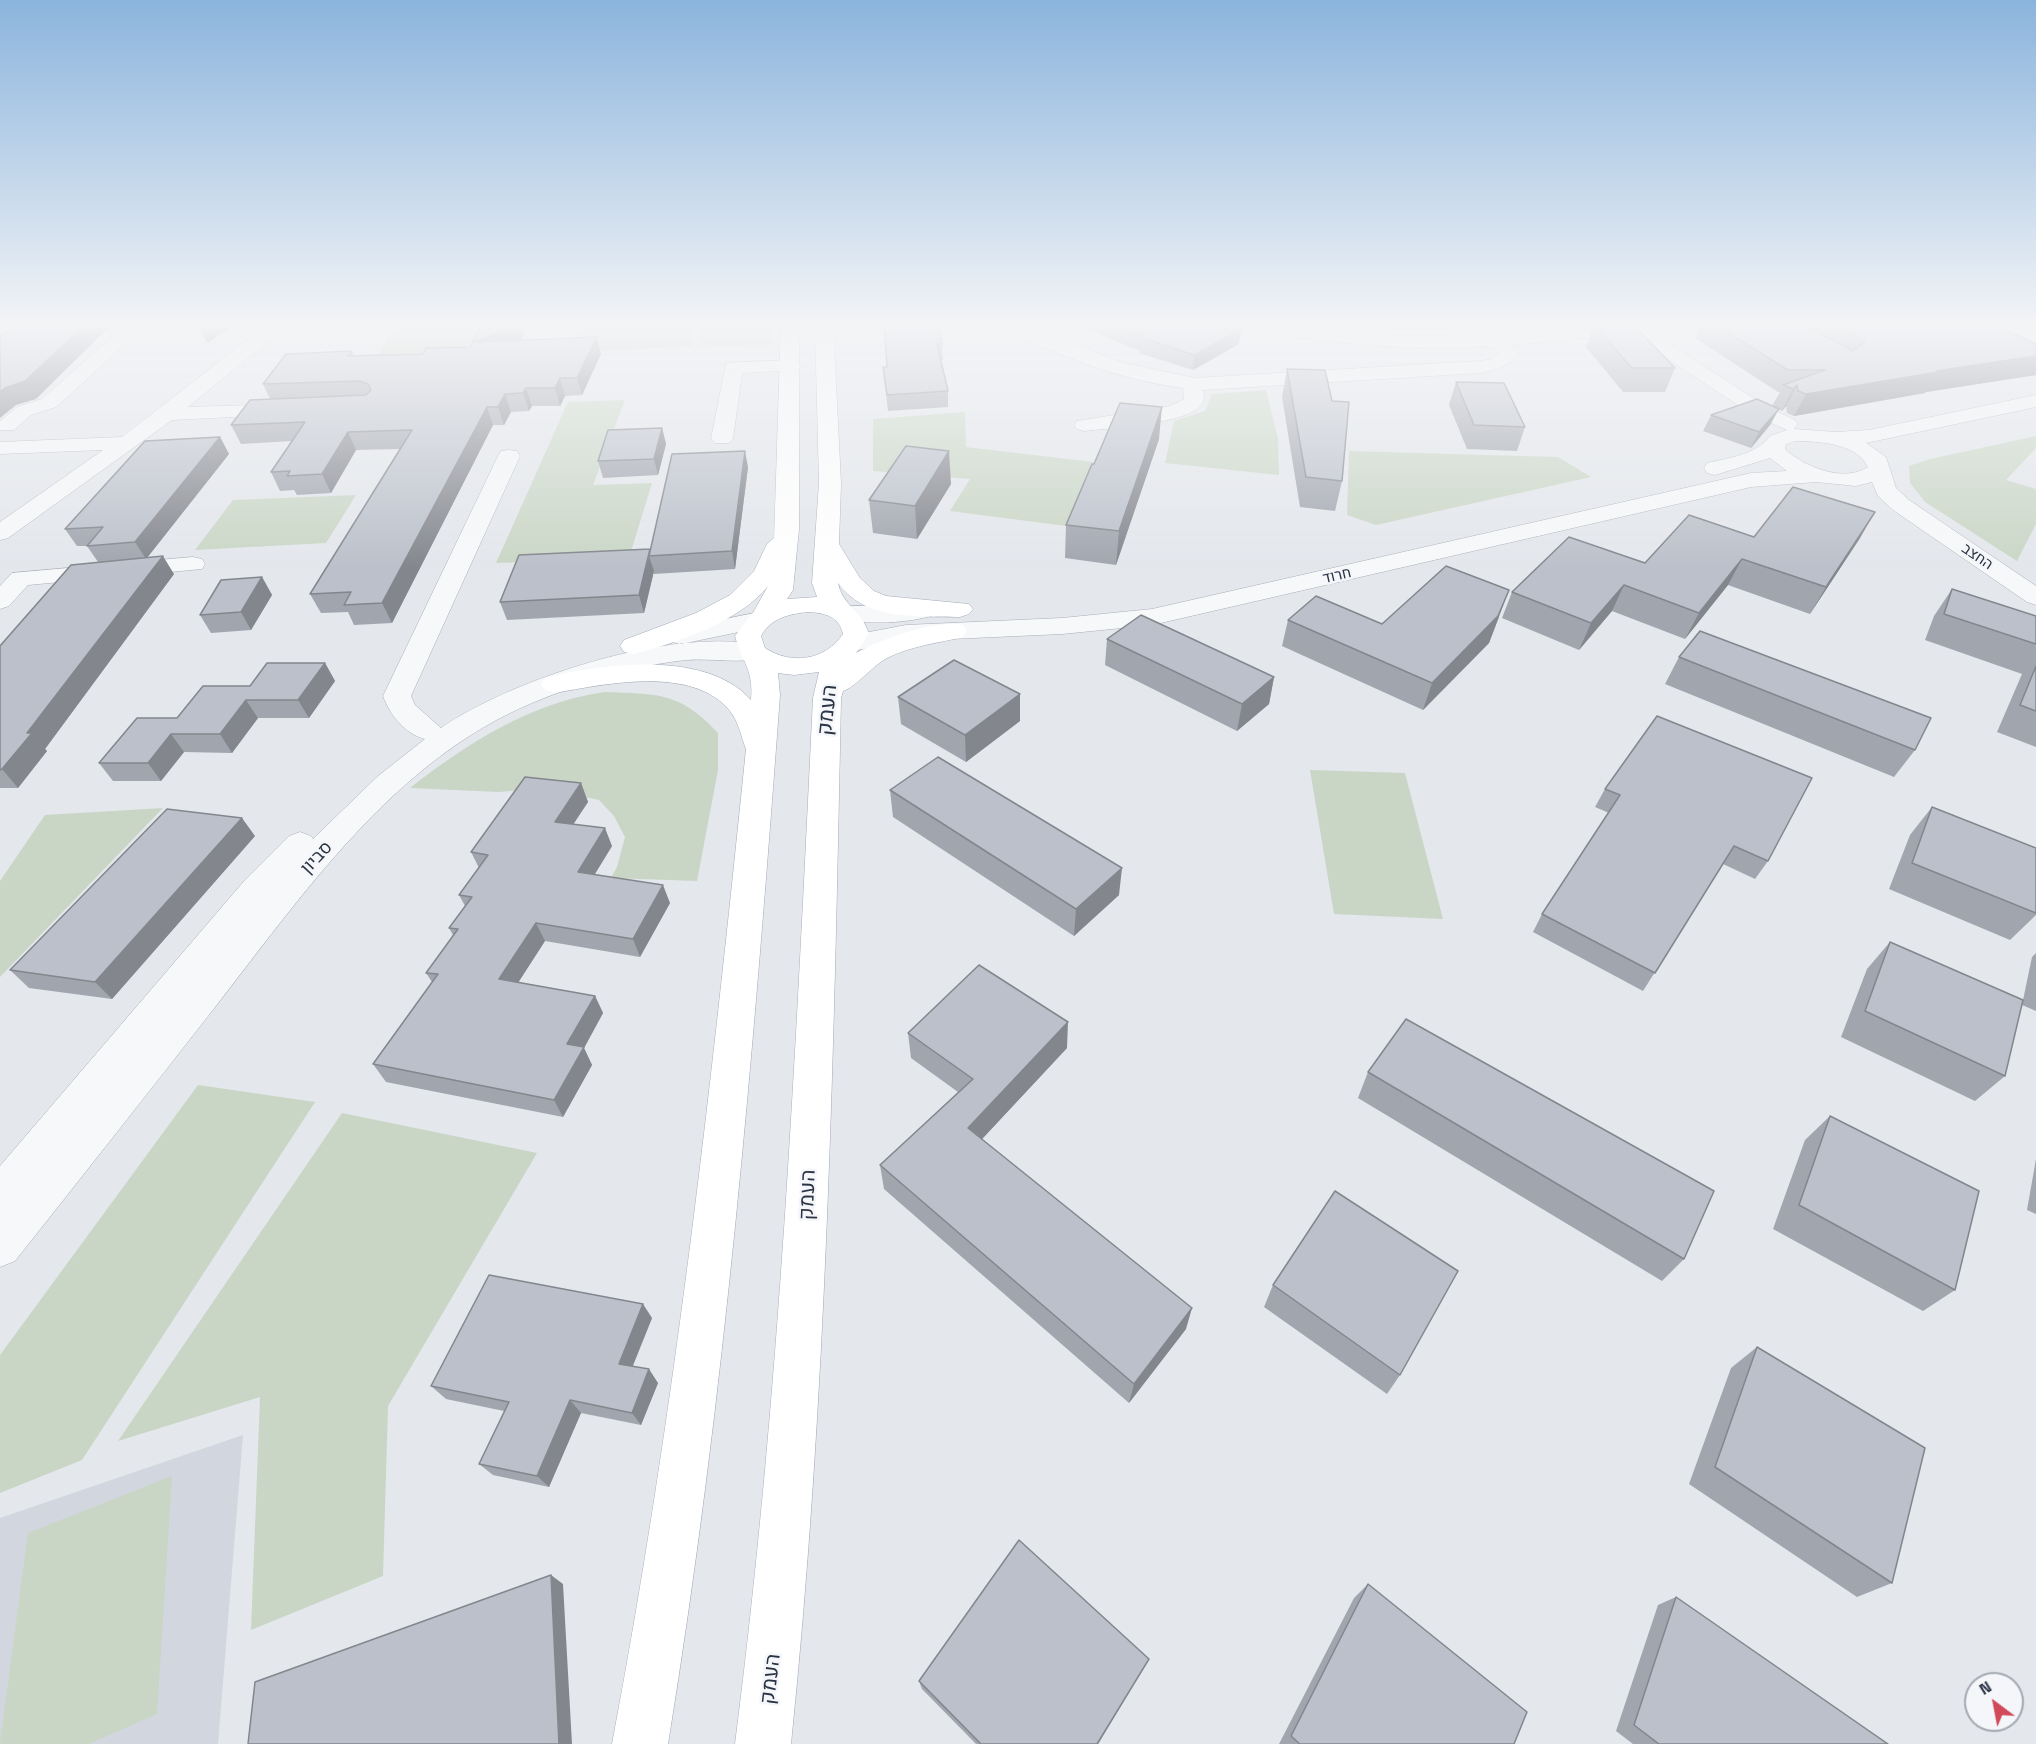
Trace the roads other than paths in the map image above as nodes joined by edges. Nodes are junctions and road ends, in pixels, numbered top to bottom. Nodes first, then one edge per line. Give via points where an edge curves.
1 (42, 405) edge
2 (179, 405) edge
3 (727, 405) edge
4 (790, 405) edge
5 (827, 405) edge
6 (1189, 405) edge
7 (1752, 405) edge
8 (2015, 405) edge
9 (308, 409) edge
10 (1761, 411) junction
11 (168, 414) junction
12 (2036, 420) edge
13 (1084, 425) dead end
14 (7, 426) dead end
15 (1827, 437) junction
16 (722, 439) dead end
17 (126, 443) junction
18 (1776, 443) junction
19 (0, 448) edge
20 (509, 456) dead end
21 (1879, 468) junction
22 (1825, 477) junction
23 (1918, 516) junction
24 (787, 529) junction
25 (0, 533) edge
26 (827, 544) junction
27 (193, 564) dead end
28 (2036, 597) edge
29 (0, 601) edge
30 (957, 620) junction
31 (844, 628) junction
32 (759, 636) junction
33 (633, 646) junction
34 (555, 684) junction
35 (826, 698) junction
36 (427, 730) junction
37 (761, 751) junction
38 (0, 1197) edge
39 (0, 1246) edge
40 (640, 1744) edge
41 (763, 1744) edge

1 - 14 street via 24,411
2 - 11 street
3 - 16 street
4 - 24 main road
5 - 26 main road
6 - 13 street via 1174,412
7 - 10 street
8 - 15 street via 1869,436
9 - 11 street
10 - 15 street
10 - 18 street, החצב via 1776,430
11 - 17 street
12 - 21 street via 1900,450 1882,460
15 - 18 street, חרוד via 1792,435
15 - 21 street via 1869,453
17 - 19 street
17 - 25 street
18 - 22 street, החצב via 1774,450 1779,458
18 - 30 street, חרוד via 1757,457 1708,470 1176,591
20 - 36 street via 397,696 402,709
21 - 22 street via 1862,479
21 - 23 street, החצב via 1886,491
22 - 23 street, החצב via 1894,502
22 - 30 street, חרוד via 1751,480 1181,612 1062,626
23 - 28 street, החצב
24 - 32 main road via 780,590
24 - 33 main road via 765,574 738,601
26 - 30 main road via 846,577 865,596
26 - 31 main road via 827,593
27 - 29 street via 21,578
30 - 31 street, חרוד via 879,636
30 - 31 street, חרוד via 873,614
30 - 35 main road via 866,657
31 - 32 main road via 800,604
31 - 32 main road via 820,663 803,666 771,663
31 - 35 main road, העמק
32 - 33 street, סביון
32 - 34 street, סביון via 614,665
32 - 37 main road via 766,695
33 - 36 street, סביון via 546,671 452,713
34 - 37 main road via 644,672 700,682 738,701 749,716
34 - 39 street, סביון via 467,724 401,772 362,810 285,894
35 - 41 main road, העמק via 804,1300
36 - 38 street, סביון via 379,765 257,889
37 - 40 main road via 708,1308

